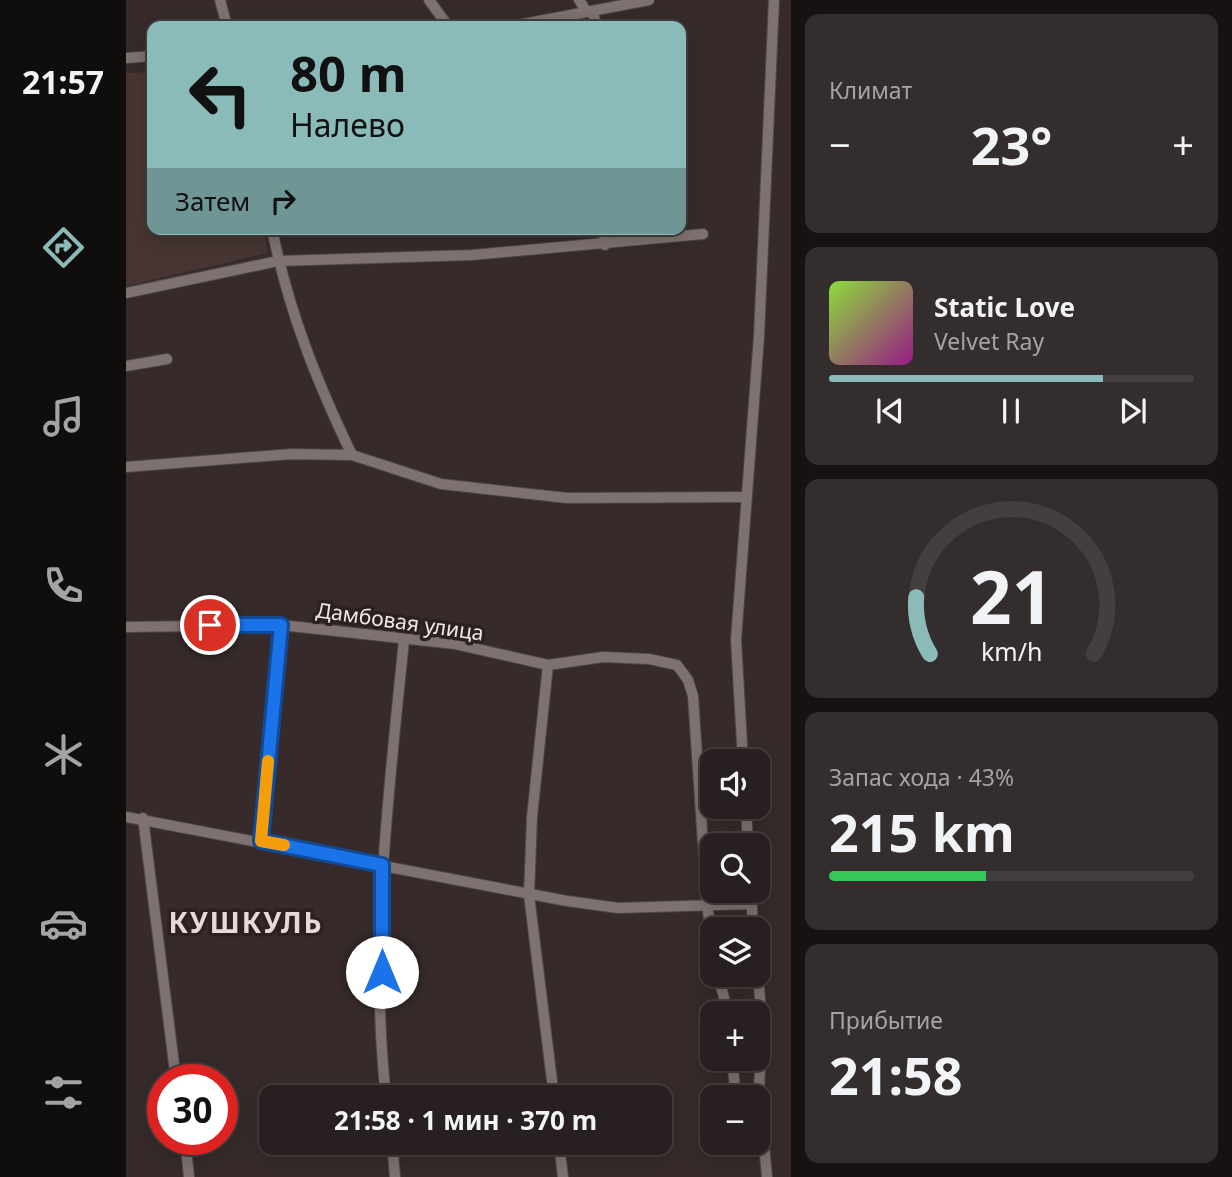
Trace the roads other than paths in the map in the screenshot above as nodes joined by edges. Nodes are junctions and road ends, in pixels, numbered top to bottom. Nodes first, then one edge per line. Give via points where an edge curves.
1 (220, 0) edge
2 (429, 0) edge
3 (579, 0) edge
4 (649, 0) edge
5 (774, 0) edge
6 (590, 11) junction
7 (225, 21) edge
8 (444, 21) edge
9 (539, 21) edge
10 (595, 21) edge
11 (147, 56) edge
12 (126, 58) edge
13 (703, 234) dead end
14 (273, 235) edge
15 (604, 235) edge
16 (605, 245) junction
17 (278, 261) junction
18 (126, 293) edge
19 (167, 359) dead end
20 (126, 366) edge
21 (352, 455) junction
22 (126, 467) edge
23 (746, 497) junction
24 (281, 625) junction
25 (126, 627) edge
26 (404, 640) junction
27 (548, 665) junction
28 (742, 749) edge
29 (126, 817) edge
30 (143, 818) junction
31 (261, 841) junction
32 (382, 865) junction
33 (529, 895) junction
34 (707, 904) junction
35 (752, 904) joint
36 (709, 917) edge
37 (753, 917) edge
38 (174, 1064) edge
39 (759, 1071) edge
40 (385, 1085) edge
41 (553, 1085) edge
42 (187, 1155) edge
43 (392, 1155) edge
44 (560, 1155) edge
45 (189, 1177) edge
46 (395, 1177) edge
47 (563, 1177) edge
48 (767, 1177) edge

1 - 7 street
2 - 8 street
3 - 6 street
4 - 6 street
5 - 23 street via 760,336
6 - 9 street
6 - 10 street
11 - 12 street
13 - 16 street
14 - 17 street
15 - 16 street
16 - 17 street via 472,256
17 - 18 street
17 - 21 street via 323,398
19 - 20 street
21 - 22 street via 291,454
21 - 23 street via 442,484 567,498
23 - 28 street via 736,640
24 - 25 street, Дамбовая улица
24 - 26 street, Дамбовая улица
24 - 31 street
26 - 27 street, Дамбовая улица via 455,644
26 - 32 street
27 - 33 street
27 - 34 street, Дамбовая улица via 603,657 649,659 677,665 688,680 693,696
29 - 30 street
30 - 31 street
30 - 38 street
31 - 32 street
32 - 33 street
32 - 40 street
33 - 34 street via 618,908
33 - 41 street
34 - 35 street
34 - 36 street, Дамбовая улица
35 - 37 street
39 - 48 street
42 - 45 street
43 - 46 street
44 - 47 street

